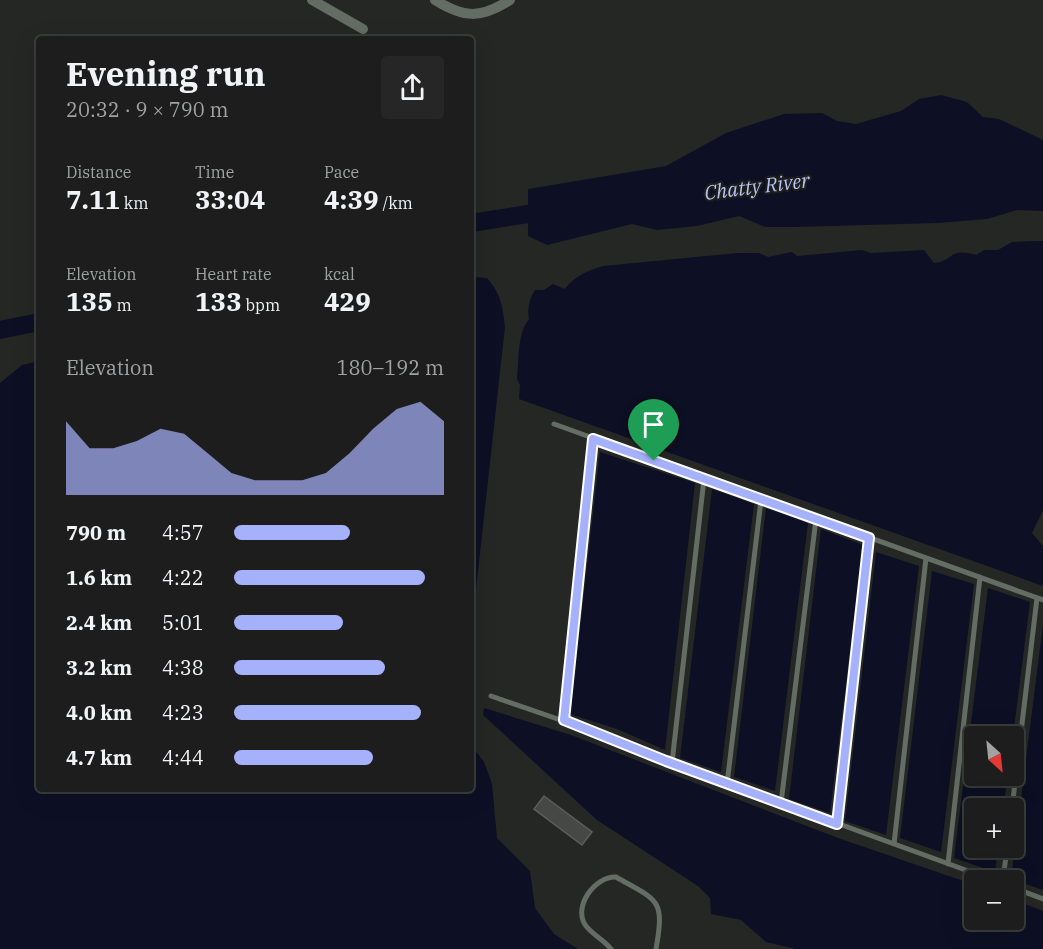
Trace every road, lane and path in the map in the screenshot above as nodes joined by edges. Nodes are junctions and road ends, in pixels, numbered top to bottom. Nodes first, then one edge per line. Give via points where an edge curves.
1 (312, 0) edge
2 (435, 0) edge
3 (510, 0) edge
4 (363, 29) dead end
5 (554, 424) dead end
6 (593, 439) junction
7 (704, 479) junction
8 (761, 500) junction
9 (816, 519) junction
10 (869, 538) junction
11 (926, 558) junction
12 (980, 578) junction
13 (1040, 599) edge
14 (491, 696) dead end
15 (564, 720) junction
16 (672, 764) junction
17 (727, 784) junction
18 (1013, 798) edge
19 (781, 803) junction
20 (837, 824) junction
21 (894, 844) junction
22 (948, 864) junction
23 (965, 870) edge
24 (1024, 892) edge
25 (1043, 899) edge
26 (611, 949) edge
27 (656, 949) edge

1 - 4 street
2 - 3 street via 469,16
5 - 6 lane
6 - 7 lane
6 - 15 lane
7 - 8 lane
7 - 16 lane
8 - 9 lane
8 - 17 lane
9 - 10 lane
9 - 19 lane
10 - 11 lane
10 - 20 lane
11 - 12 lane
11 - 21 lane
12 - 13 lane
12 - 22 lane
13 - 18 lane
14 - 15 lane
15 - 16 lane
16 - 17 lane
17 - 19 lane
19 - 20 lane
20 - 21 lane
21 - 22 lane
22 - 23 lane
24 - 25 lane
26 - 27 lane via 586,926 582,914 589,893 610,876 643,892 658,905

